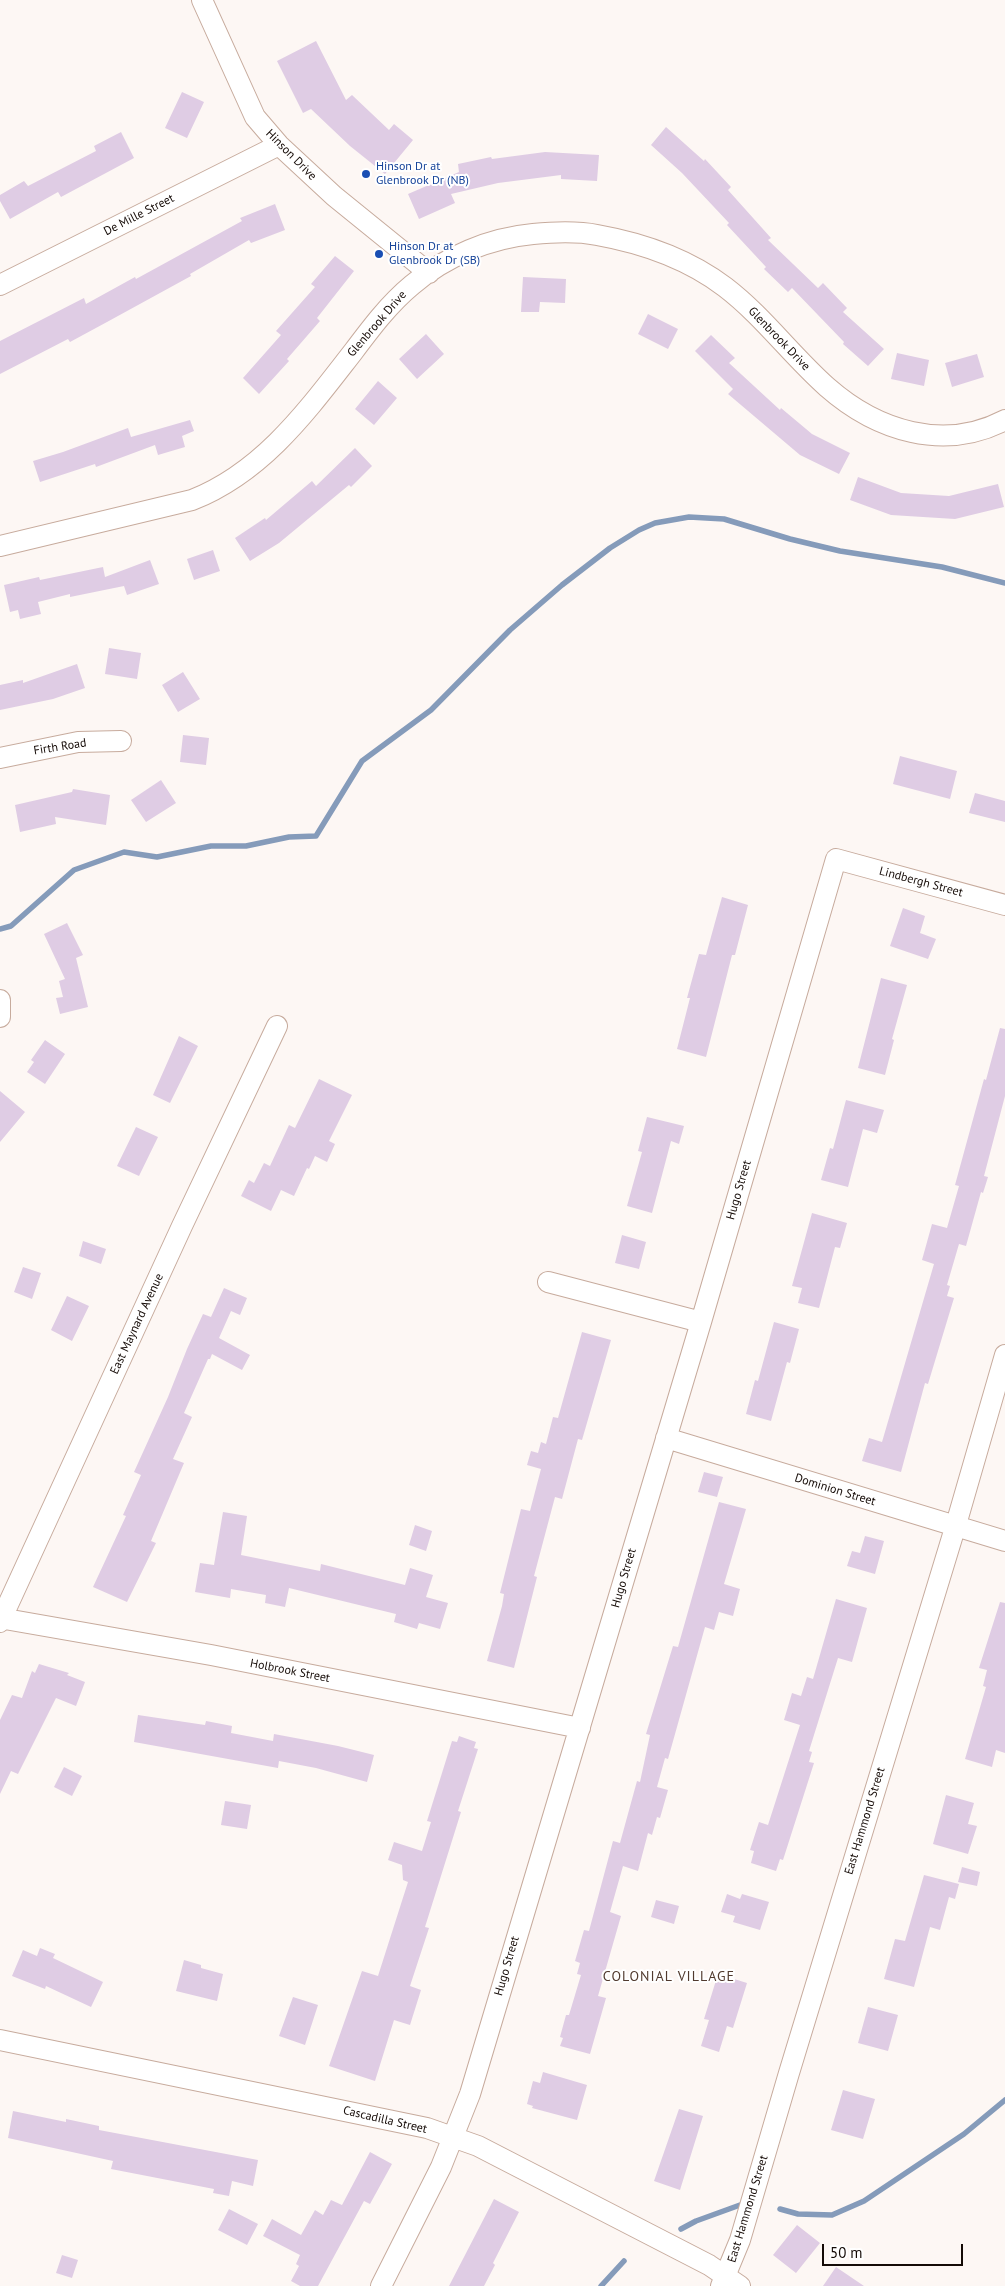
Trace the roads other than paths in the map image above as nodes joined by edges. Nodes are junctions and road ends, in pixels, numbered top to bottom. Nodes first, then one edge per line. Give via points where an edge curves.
1 (202, 0) edge
2 (279, 145) junction
3 (429, 273) junction
4 (0, 285) edge
5 (1005, 420) edge
6 (0, 546) edge
7 (121, 742) dead end
8 (0, 758) edge
9 (836, 859) joint
10 (1005, 905) edge
11 (0, 1000) edge
12 (0, 1017) edge
13 (277, 1026) dead end
14 (548, 1282) dead end
15 (701, 1322) junction
16 (1005, 1354) edge
17 (666, 1438) junction
18 (955, 1528) junction
19 (1005, 1541) edge
20 (1, 1620) edge
21 (580, 1728) junction
22 (0, 2040) edge
23 (453, 2137) junction
24 (729, 2282) edge
25 (381, 2286) edge

1 - 2 street, Hinson Drive via 255,117
2 - 3 street, Hinson Drive via 334,196
2 - 4 street, De Mille Street
3 - 5 street, Glenbrook Drive via 482,244 521,235 582,233 634,244 665,254 722,285 760,317 829,389 890,426 919,434 967,435
3 - 6 street, Glenbrook Drive via 377,320 277,443 238,477 192,500
7 - 8 street, Firth Road via 78,742
9 - 10 street, Lindbergh Street
9 - 15 street, Hugo Street
11 - 12 street
13 - 20 street, East Maynard Avenue
14 - 15 street
15 - 17 street, Hugo Street
16 - 18 street, East Hammond Street
17 - 18 street, Dominion Street
17 - 21 street, Hugo Street
18 - 19 street, Dominion Street
18 - 24 street, East Hammond Street via 788,2073
20 - 21 street, Holbrook Street via 211,1655
21 - 23 street, Hugo Street via 470,2094
22 - 23 street, Cascadilla Street via 417,2126
23 - 24 street, Cascadilla Street via 478,2146
23 - 25 street, Hugo Street via 441,2168

